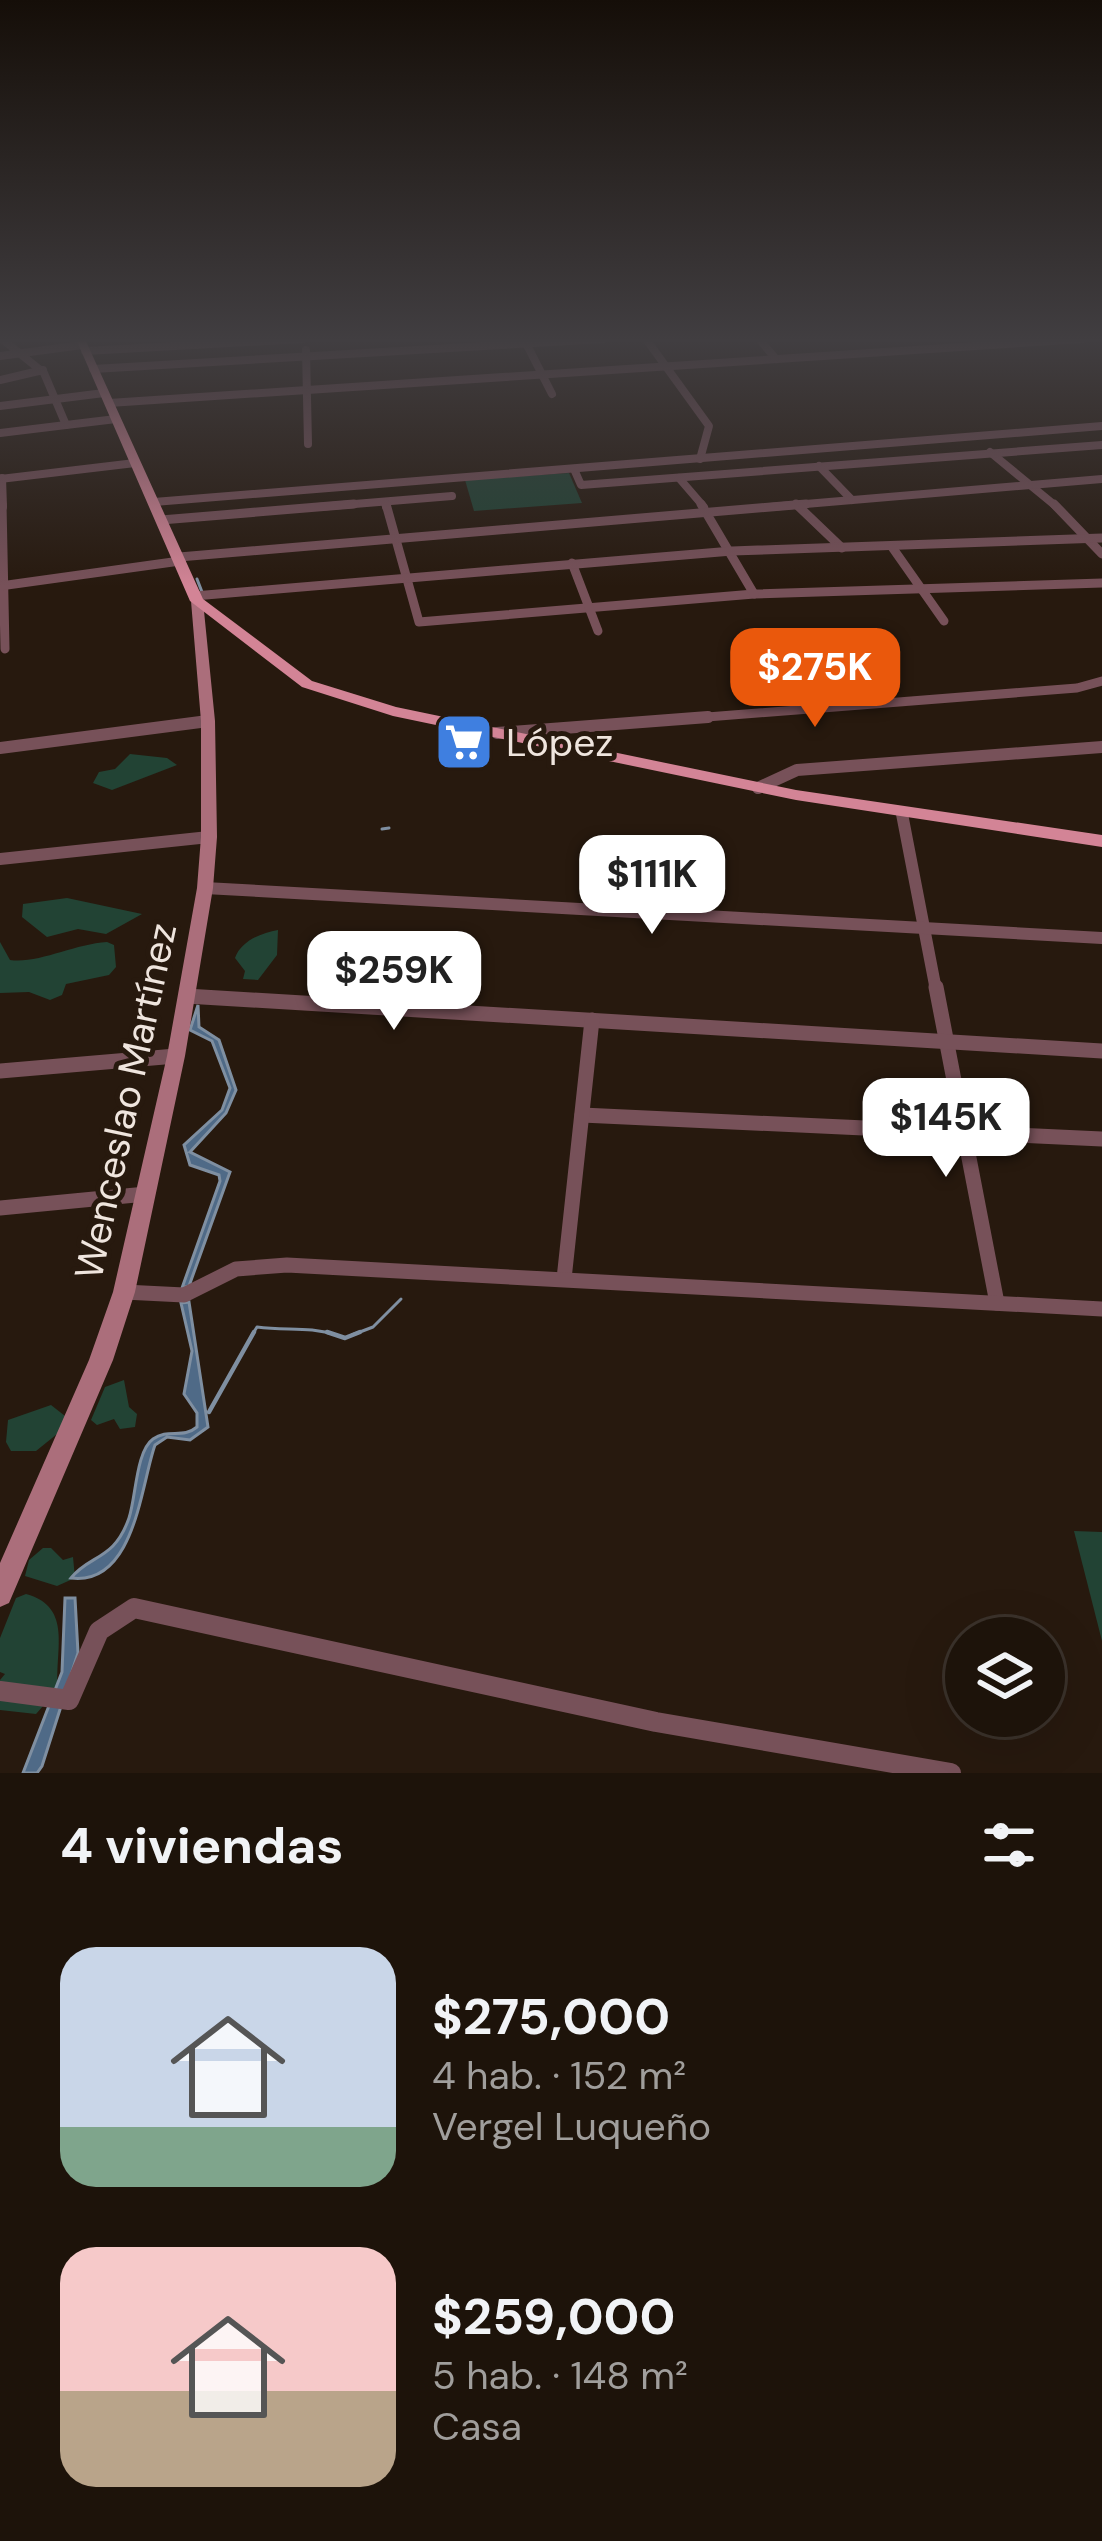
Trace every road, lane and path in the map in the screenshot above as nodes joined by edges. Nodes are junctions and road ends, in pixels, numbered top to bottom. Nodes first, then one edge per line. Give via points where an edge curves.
1 (65, 422) edge
2 (93, 422) edge
3 (117, 422) edge
4 (308, 422) edge
5 (707, 422) edge
6 (66, 425) junction
7 (1102, 426) edge
8 (0, 433) edge
9 (969, 438) junction
10 (308, 444) dead end
11 (1102, 445) edge
12 (992, 454) junction
13 (700, 459) junction
14 (135, 463) junction
15 (819, 466) junction
16 (574, 469) junction
17 (1, 478) edge
18 (679, 478) junction
19 (1102, 479) edge
20 (1036, 485) junction
21 (452, 496) dead end
22 (852, 500) junction
23 (154, 502) junction
24 (385, 502) junction
25 (796, 505) junction
26 (708, 512) junction
27 (161, 520) junction
28 (397, 538) junction
29 (1102, 538) edge
30 (1089, 539) junction
31 (2, 543) edge
32 (892, 547) junction
33 (842, 548) junction
34 (732, 551) junction
35 (1102, 554) edge
36 (179, 559) junction
37 (572, 563) junction
38 (408, 577) junction
39 (1102, 583) edge
40 (2, 586) edge
41 (922, 590) junction
42 (754, 594) junction
43 (196, 599) junction
44 (589, 607) junction
45 (944, 621) dead end
46 (598, 632) dead end
47 (5, 649) dead end
48 (1100, 684) edge
49 (208, 721) junction
50 (497, 733) junction
51 (1102, 747) edge
52 (0, 748) edge
53 (758, 788) junction
54 (902, 814) junction
55 (209, 837) junction
56 (1102, 841) edge
57 (0, 859) edge
58 (206, 888) junction
59 (924, 928) junction
60 (1102, 938) edge
61 (186, 996) junction
62 (592, 1020) junction
63 (946, 1042) junction
64 (1102, 1051) edge
65 (176, 1057) junction
66 (0, 1071) edge
67 (582, 1115) junction
68 (962, 1134) junction
69 (1102, 1139) edge
70 (146, 1195) junction
71 (0, 1208) edge
72 (564, 1279) junction
73 (124, 1292) junction
74 (997, 1303) junction
75 (1102, 1309) edge
76 (0, 1594) edge
77 (0, 1691) edge
78 (939, 1772) edge

1 - 6 street
2 - 6 street
3 - 14 main road
4 - 10 street
5 - 13 street
6 - 8 street
7 - 9 street
9 - 12 street
9 - 13 street
11 - 12 street
12 - 15 street
12 - 20 street
13 - 16 street
14 - 17 street
14 - 23 main road
15 - 18 street
15 - 22 street
16 - 18 street via 581,485
16 - 23 street
17 - 31 street
18 - 26 street
19 - 20 street
20 - 22 street
20 - 30 street
21 - 24 street
22 - 25 street
23 - 27 main road
24 - 27 street
24 - 28 street
25 - 26 street
25 - 33 street
26 - 28 street
26 - 34 street
27 - 36 main road
28 - 36 street
28 - 38 street
29 - 30 street
30 - 32 street
30 - 35 street
31 - 40 street
32 - 33 street
32 - 41 street
33 - 34 street
34 - 37 street
34 - 42 street
36 - 40 street
36 - 43 main road
37 - 38 street
37 - 44 street
38 - 43 street
38 - 44 street via 419,622
39 - 41 street
40 - 47 street
41 - 42 street
41 - 45 street
42 - 44 street
43 - 49 main road, Wenceslao Martínez
43 - 50 main road via 314,687
44 - 46 street
48 - 50 street
49 - 52 street
49 - 55 main road, Wenceslao Martínez
50 - 53 main road
51 - 53 street via 797,770
53 - 54 main road
54 - 56 main road
54 - 59 street
55 - 57 street
55 - 58 main road, Wenceslao Martínez
58 - 59 street
58 - 61 main road, Wenceslao Martínez
59 - 60 street
59 - 63 street
61 - 62 street
61 - 65 main road, Wenceslao Martínez
62 - 63 street
62 - 67 street
63 - 64 street
63 - 68 street
65 - 66 street
65 - 70 main road, Wenceslao Martínez
67 - 68 street
67 - 72 street
68 - 69 street
68 - 74 street
70 - 71 street
70 - 73 main road, Wenceslao Martínez
72 - 73 street via 253,1265 184,1295
72 - 74 street
73 - 76 main road, Wenceslao Martínez
74 - 75 street
77 - 78 street via 69,1700 101,1624 114,1611 134,1608 572,1704

